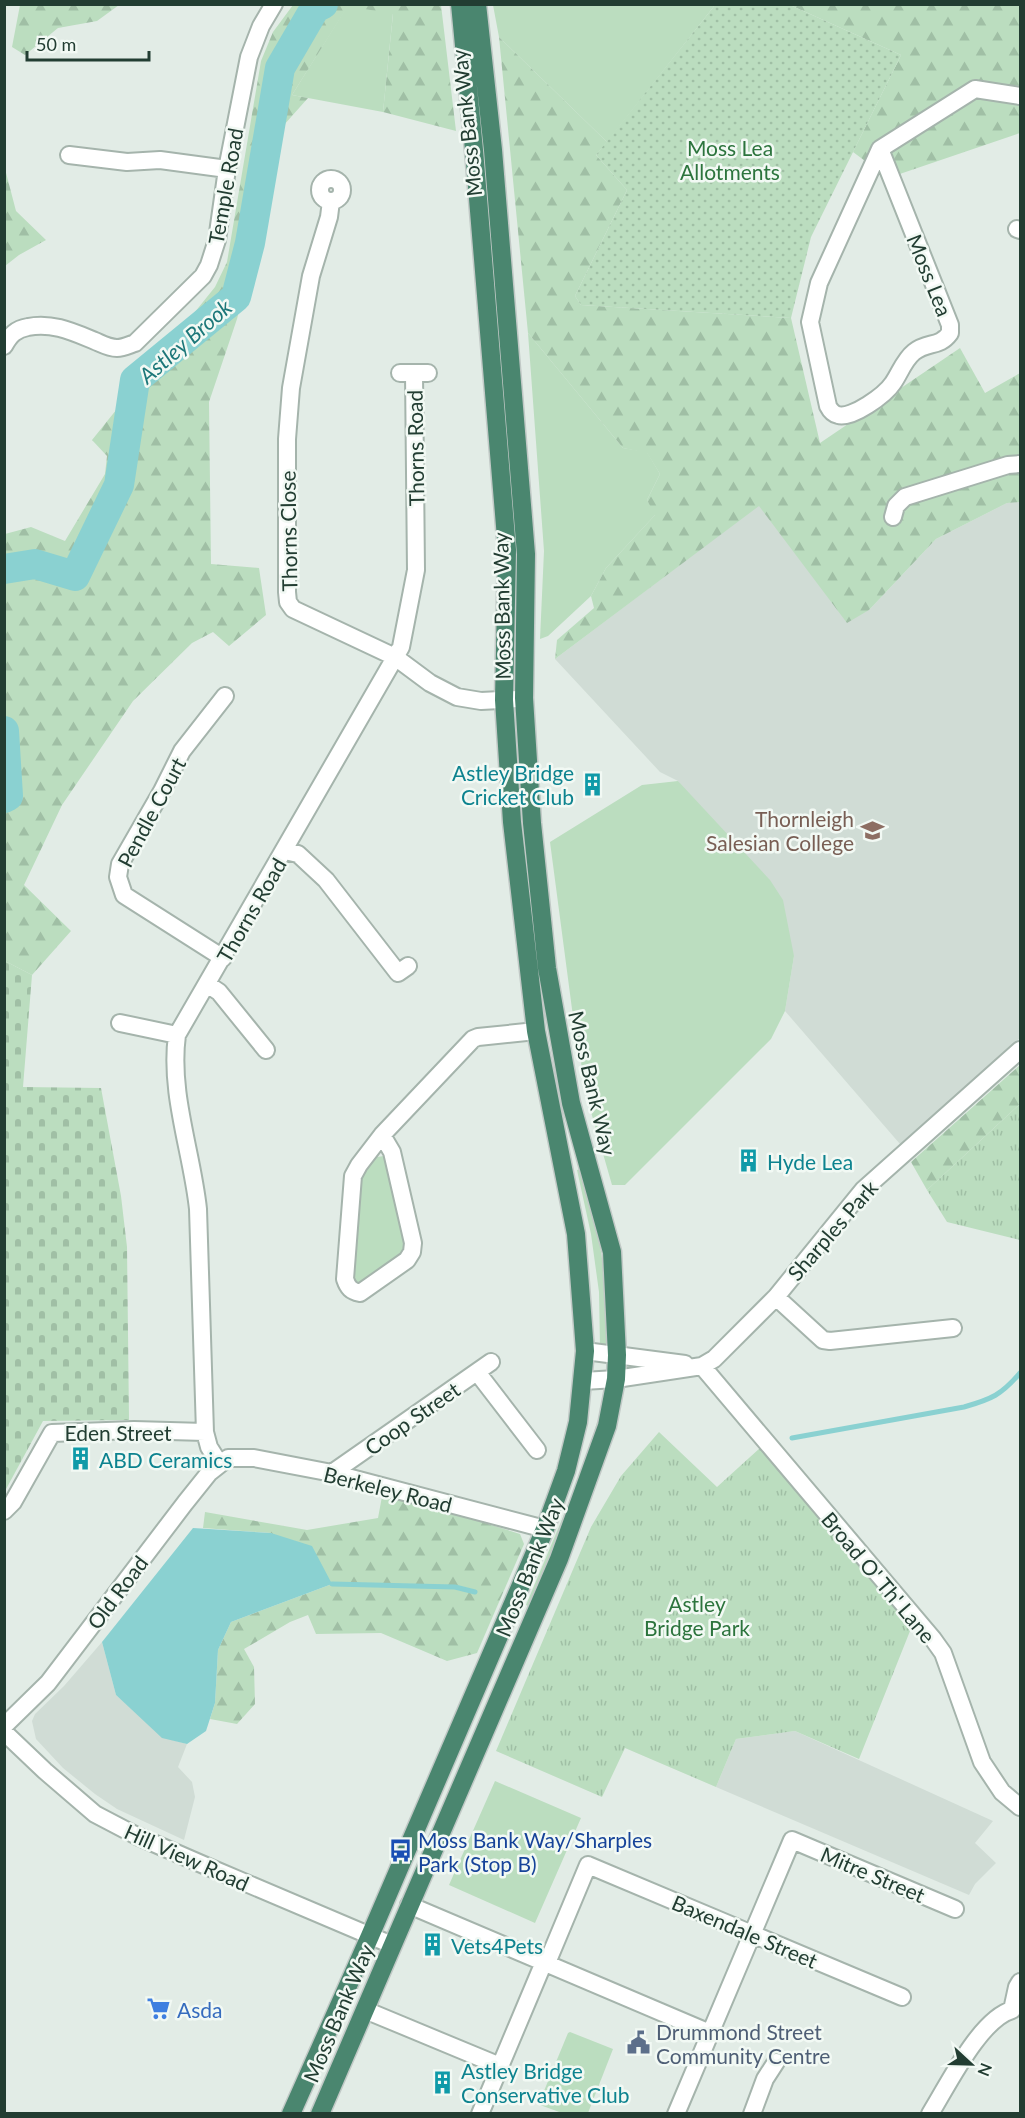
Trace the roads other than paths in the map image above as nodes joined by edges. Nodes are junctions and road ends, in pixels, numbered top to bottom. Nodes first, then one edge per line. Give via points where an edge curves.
1 (274, 4) edge
2 (460, 4) edge
3 (477, 4) edge
4 (1020, 96) edge
5 (880, 149) junction
6 (79, 151) dead end
7 (227, 169) junction
8 (331, 201) dead end
9 (4, 346) edge
10 (414, 373) dead end
11 (1020, 464) edge
12 (893, 517) dead end
13 (396, 657) junction
14 (225, 696) dead end
15 (524, 698) junction
16 (504, 700) junction
17 (285, 851) junction
18 (223, 958) junction
19 (408, 966) dead end
20 (207, 984) junction
21 (120, 1023) dead end
22 (536, 1030) junction
23 (177, 1035) junction
24 (266, 1050) dead end
25 (1020, 1050) edge
26 (382, 1135) junction
27 (776, 1297) junction
28 (953, 1328) dead end
29 (585, 1351) junction
30 (618, 1355) junction
31 (490, 1362) dead end
32 (702, 1366) junction
33 (477, 1372) junction
34 (616, 1379) junction
35 (583, 1381) junction
36 (205, 1432) junction
37 (537, 1450) dead end
38 (224, 1461) junction
39 (332, 1473) junction
40 (4, 1512) edge
41 (545, 1529) junction
42 (4, 1726) edge
43 (4, 1732) edge
44 (1020, 1807) edge
45 (409, 1905) junction
46 (955, 1909) dead end
47 (752, 1934) junction
48 (370, 1936) junction
49 (392, 1945) junction
50 (545, 1963) junction
51 (1020, 1982) edge
52 (902, 1997) dead end
53 (365, 2010) junction
54 (1016, 2013) edge
55 (710, 2032) junction
56 (776, 2063) dead end
57 (500, 2066) junction
58 (291, 2114) edge
59 (320, 2114) edge
60 (480, 2114) edge
61 (676, 2114) edge
62 (752, 2114) edge
63 (930, 2114) edge

1 - 7 street, Temple Road via 249,57
2 - 16 highway, Moss Bank Way via 507,550
3 - 15 highway, Moss Bank Way via 526,554
4 - 5 street via 975,89
5 - 5 street, Moss Lea via 819,284 810,322 828,406 839,416 875,401 910,356 926,345 940,343 950,333
6 - 7 street via 127,162 160,160
7 - 9 street, Temple Road via 217,240 203,276 135,342 117,348 106,346 41,324 19,328
8 - 13 street, Thorns Close via 311,276 291,388 287,439 288,602 292,609
10 - 13 street, Thorns Road via 416,570 403,641
11 - 12 street via 905,497 896,506
13 - 16 street, Thorns Close via 430,683 457,697
13 - 17 street, Thorns Road
14 - 18 street, Pendle Court via 182,751 120,864 118,877 124,895
15 - 16 street, Thorns Close
15 - 30 highway, Moss Bank Way via 547,968 571,1103 612,1252
16 - 22 highway, Moss Bank Way via 512,822
17 - 18 street, Thorns Road
17 - 19 street via 298,854 326,880 398,972
18 - 20 street, Thorns Road
20 - 23 street, Thorns Road
20 - 24 street
21 - 23 street
22 - 26 street via 473,1039
22 - 29 highway, Moss Bank Way via 576,1234
23 - 36 street, Thorns Road via 179,1099 198,1209
25 - 27 street, Sharples Park via 863,1190
26 - 26 street via 353,1176 345,1279 353,1292 360,1293 407,1260 412,1252 392,1152
27 - 28 street via 823,1340
27 - 32 street, Sharples Park via 714,1359
29 - 30 street
29 - 35 highway, Moss Bank Way
30 - 32 street
30 - 34 highway, Moss Bank Way
31 - 33 street, Coop Street
32 - 34 street
32 - 44 street, Broad O' Th' Lane via 933,1639 943,1653 982,1762 1002,1792
33 - 37 street
33 - 39 street, Coop Street
34 - 35 street
34 - 45 highway, Moss Bank Way via 607,1425 559,1559
35 - 41 highway, Moss Bank Way via 566,1471
36 - 38 street, Thorns Road via 209,1447
36 - 40 street, Eden Street via 52,1433
38 - 39 street, Berkeley Road via 254,1458
38 - 42 street, Old Road via 184,1503 48,1683
39 - 41 street, Berkeley Road
41 - 48 highway, Moss Bank Way
43 - 48 street, Hill View Road via 95,1814 137,1836
45 - 49 highway, Moss Bank Way
45 - 50 street
46 - 47 street, Mitre Street via 792,1839
47 - 50 street, Baxendale Street via 588,1865
47 - 52 street, Baxendale Street
47 - 55 street
48 - 49 street, Hill View Road
48 - 58 highway, Moss Bank Way
49 - 53 highway, Moss Bank Way
50 - 55 street
50 - 57 street
51 - 54 street
53 - 57 street
53 - 59 highway, Moss Bank Way
54 - 63 street via 1003,2013 980,2035
55 - 61 street
56 - 62 street via 765,2079
57 - 60 street

